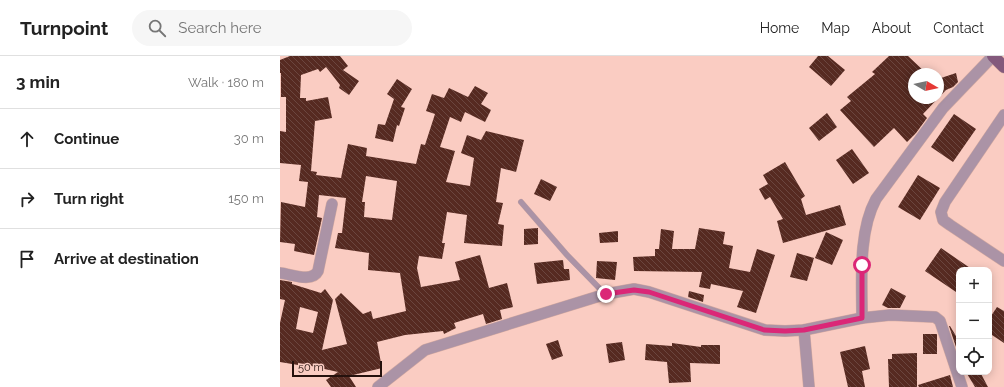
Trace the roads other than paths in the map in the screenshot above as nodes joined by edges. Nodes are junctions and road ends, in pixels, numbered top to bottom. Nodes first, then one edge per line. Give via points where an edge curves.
1 (993, 56) edge
2 (1004, 68) edge
3 (1004, 115) edge
4 (521, 202) dead end
5 (332, 204) dead end
6 (1004, 261) edge
7 (280, 273) edge
8 (606, 294) junction
9 (862, 318) junction
10 (804, 330) junction
11 (378, 387) edge
12 (810, 387) edge
13 (962, 387) edge

1 - 2 main road
1 - 9 street via 943,108 871,209 866,223 862,265
3 - 6 street via 945,202 941,212 943,220
4 - 8 lane via 566,255
5 - 7 street via 316,275 310,277
8 - 10 street via 634,290 649,292 764,330
8 - 11 street via 425,350
9 - 10 street
9 - 13 street via 890,315 935,317 940,321
10 - 12 street

